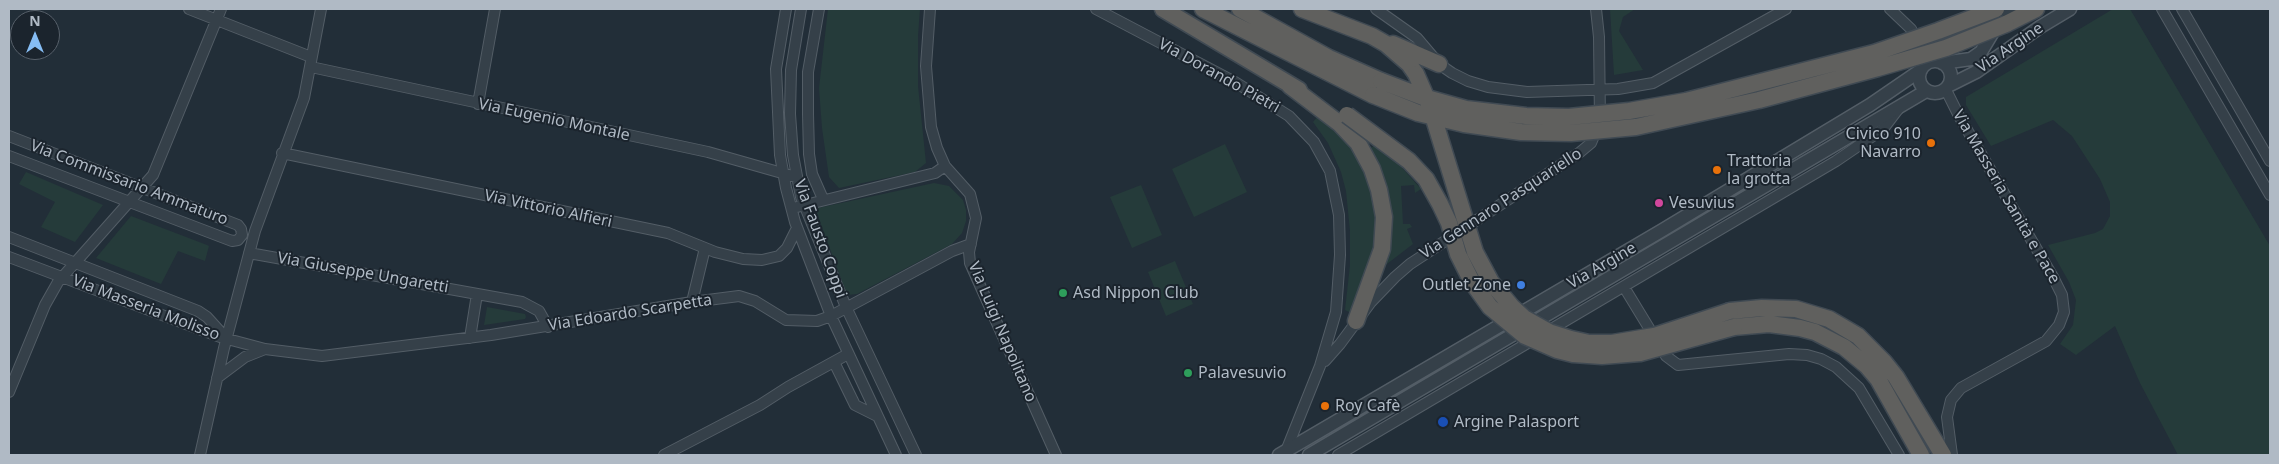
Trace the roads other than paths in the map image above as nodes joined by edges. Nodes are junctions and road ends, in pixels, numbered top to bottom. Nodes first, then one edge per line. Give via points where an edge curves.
1 (189, 9) edge
2 (221, 9) edge
3 (321, 9) edge
4 (495, 9) edge
5 (786, 9) edge
6 (801, 9) edge
7 (818, 9) edge
8 (930, 9) edge
9 (1096, 9) edge
10 (1163, 9) edge
11 (1203, 9) edge
12 (1240, 9) edge
13 (1302, 9) edge
14 (1376, 9) edge
15 (1596, 9) edge
16 (1786, 9) edge
17 (1890, 9) edge
18 (1996, 9) edge
19 (2011, 9) edge
20 (2036, 9) edge
21 (2070, 9) edge
22 (2162, 9) edge
23 (2182, 9) edge
24 (217, 20) junction
25 (1372, 36) junction
26 (311, 62) junction
27 (1439, 64) junction
28 (1931, 65) junction
29 (1290, 86) junction
30 (1377, 88) junction
31 (1948, 88) junction
32 (1601, 90) junction
33 (1926, 90) junction
34 (478, 104) junction
35 (1902, 104) junction
36 (9, 136) edge
37 (282, 153) junction
38 (9, 156) edge
39 (2270, 161) edge
40 (945, 166) junction
41 (782, 172) junction
42 (796, 177) junction
43 (142, 188) junction
44 (2270, 195) edge
45 (823, 199) junction
46 (128, 202) junction
47 (804, 204) junction
48 (791, 209) junction
49 (797, 228) junction
50 (242, 235) junction
51 (9, 237) edge
52 (253, 239) junction
53 (971, 244) junction
54 (705, 248) junction
55 (249, 253) junction
56 (9, 256) edge
57 (75, 262) junction
58 (62, 277) junction
59 (1624, 286) junction
60 (477, 294) junction
61 (692, 302) junction
62 (846, 307) junction
63 (830, 316) junction
64 (1732, 319) junction
65 (1356, 321) junction
66 (548, 327) junction
67 (470, 338) junction
68 (227, 339) junction
69 (265, 349) junction
70 (848, 354) junction
71 (834, 362) junction
72 (1320, 366) junction
73 (217, 378) junction
74 (9, 392) edge
75 (877, 416) junction
76 (1283, 453) edge
77 (200, 455) edge
78 (664, 455) edge
79 (896, 455) edge
80 (916, 455) edge
81 (1056, 455) edge
82 (1309, 455) edge
83 (1338, 455) edge
84 (1899, 455) edge
85 (1921, 455) edge
86 (1943, 455) edge
87 (1952, 455) edge

1 - 24 street, Via Eugenio Montale
2 - 24 street
3 - 26 street
4 - 34 street
5 - 41 street, Via Fausto Coppi via 776,69
6 - 42 street, Via Fausto Coppi via 791,70 790,114
7 - 45 street, Via Fausto Coppi via 808,72 809,154 812,174
8 - 40 street, Via Luigi Napolitano via 927,96 931,127
9 - 72 street, Via Dorando Pietri via 1235,82 1290,116 1314,142 1330,171 1338,215 1340,255 1336,312
10 - 29 highway
11 - 30 highway
12 - 30 highway
13 - 25 highway
14 - 27 street via 1417,38
15 - 32 street, Via Gennaro Pasquariello
16 - 32 street via 1653,83
17 - 28 street via 1911,29
18 - 30 highway, bridge via 1874,53 1711,95 1630,111 1569,117 1526,116 1476,110
19 - 28 street, Via Argine via 1972,59
20 - 30 highway, bridge via 1946,48 1759,100 1636,127 1571,133 1521,132 1464,124 1418,113
21 - 31 street, Via Argine
22 - 44 street
23 - 39 street
24 - 26 street, Via Eugenio Montale
24 - 43 street via 159,164
25 - 27 highway
25 - 64 highway, bridge via 1398,53 1416,74 1430,106 1475,252 1491,282 1524,318 1549,332 1589,343 1654,336
26 - 34 street, Via Eugenio Montale
26 - 37 street via 299,112
27 - 32 street via 1468,81 1501,89 1527,92
28 - 31 street via 1950,70 1952,75
28 - 33 street via 1920,83
28 - 76 street, Via Argine via 1661,231
29 - 64 highway, bridge via 1347,114 1409,161 1426,179 1449,223 1458,254 1472,282 1490,307 1525,336 1573,354 1640,353
29 - 65 highway via 1340,124 1358,143 1379,190 1384,217 1382,249
31 - 33 street via 1936,94
31 - 87 street, Via Masseria Sanità e Pace via 1959,116 2062,295 2064,312 2059,325 2046,341 1961,388 1951,400 1947,417
32 - 65 street, Via Gennaro Pasquariello via 1599,126 1586,148 1410,264 1382,289
33 - 35 street, Via Argine
34 - 41 street, Via Eugenio Montale via 708,152
35 - 59 street, Via Argine via 1883,129 1836,162
35 - 82 street, Via Argine
36 - 43 street, Via Commissario Ammaturo
37 - 52 street
37 - 54 street, Via Vittorio Alfieri via 668,234
38 - 46 street, Via Commissario Ammaturo
40 - 45 street via 935,173
40 - 53 street, Via Luigi Napolitano via 970,194 976,218
41 - 42 street, Via Eugenio Montale
41 - 48 street, Via Fausto Coppi
42 - 47 street, Via Fausto Coppi
43 - 46 street
43 - 50 street, Via Commissario Ammaturo via 238,225
45 - 47 street
46 - 50 street, Via Commissario Ammaturo via 232,241
46 - 57 street
47 - 48 street
47 - 62 street, Via Fausto Coppi
48 - 49 street, Via Fausto Coppi
49 - 54 street, Via Vittorio Alfieri via 784,252 772,259 743,259
49 - 63 street, Via Fausto Coppi
50 - 52 street, Via Commissario Ammaturo
51 - 57 street, Via Masseria Molisso
52 - 55 street
53 - 62 street, Via Edoardo Scarpetta
53 - 81 street, Via Luigi Napolitano via 973,272
54 - 61 street
55 - 60 street, Via Giuseppe Ungaretti
55 - 68 street
56 - 58 street, Via Masseria Molisso
57 - 58 street
57 - 68 street, Via Masseria Molisso via 198,311 207,316
58 - 68 street, Via Masseria Molisso
58 - 74 street via 49,298
59 - 83 street, Via Argine
59 - 84 street via 1666,356 1678,365 1789,354 1814,357 1836,367 1859,388
60 - 66 street, Via Giuseppe Ungaretti via 528,304 539,311
60 - 67 street
61 - 63 street, Via Edoardo Scarpetta via 743,296 786,320 808,322
61 - 66 street, Via Edoardo Scarpetta
62 - 63 street, Via Edoardo Scarpetta
62 - 80 street, Via Fausto Coppi
63 - 70 street, Via Fausto Coppi
64 - 85 highway via 1786,325 1814,332 1844,347 1878,380
64 - 86 highway via 1762,308 1796,309 1828,319 1858,336 1896,377
65 - 72 street, Via Gennaro Pasquariello
66 - 67 street, Via Edoardo Scarpetta
67 - 69 street, Via Edoardo Scarpetta via 322,356
68 - 69 street, Via Edoardo Scarpetta
68 - 73 street
69 - 73 street, Via Edoardo Scarpetta via 244,357
70 - 71 street
70 - 75 street, Via Fausto Coppi
71 - 75 street via 855,405
71 - 78 street
72 - 76 street, Via Dorando Pietri
73 - 77 street
75 - 79 street, Via Fausto Coppi

